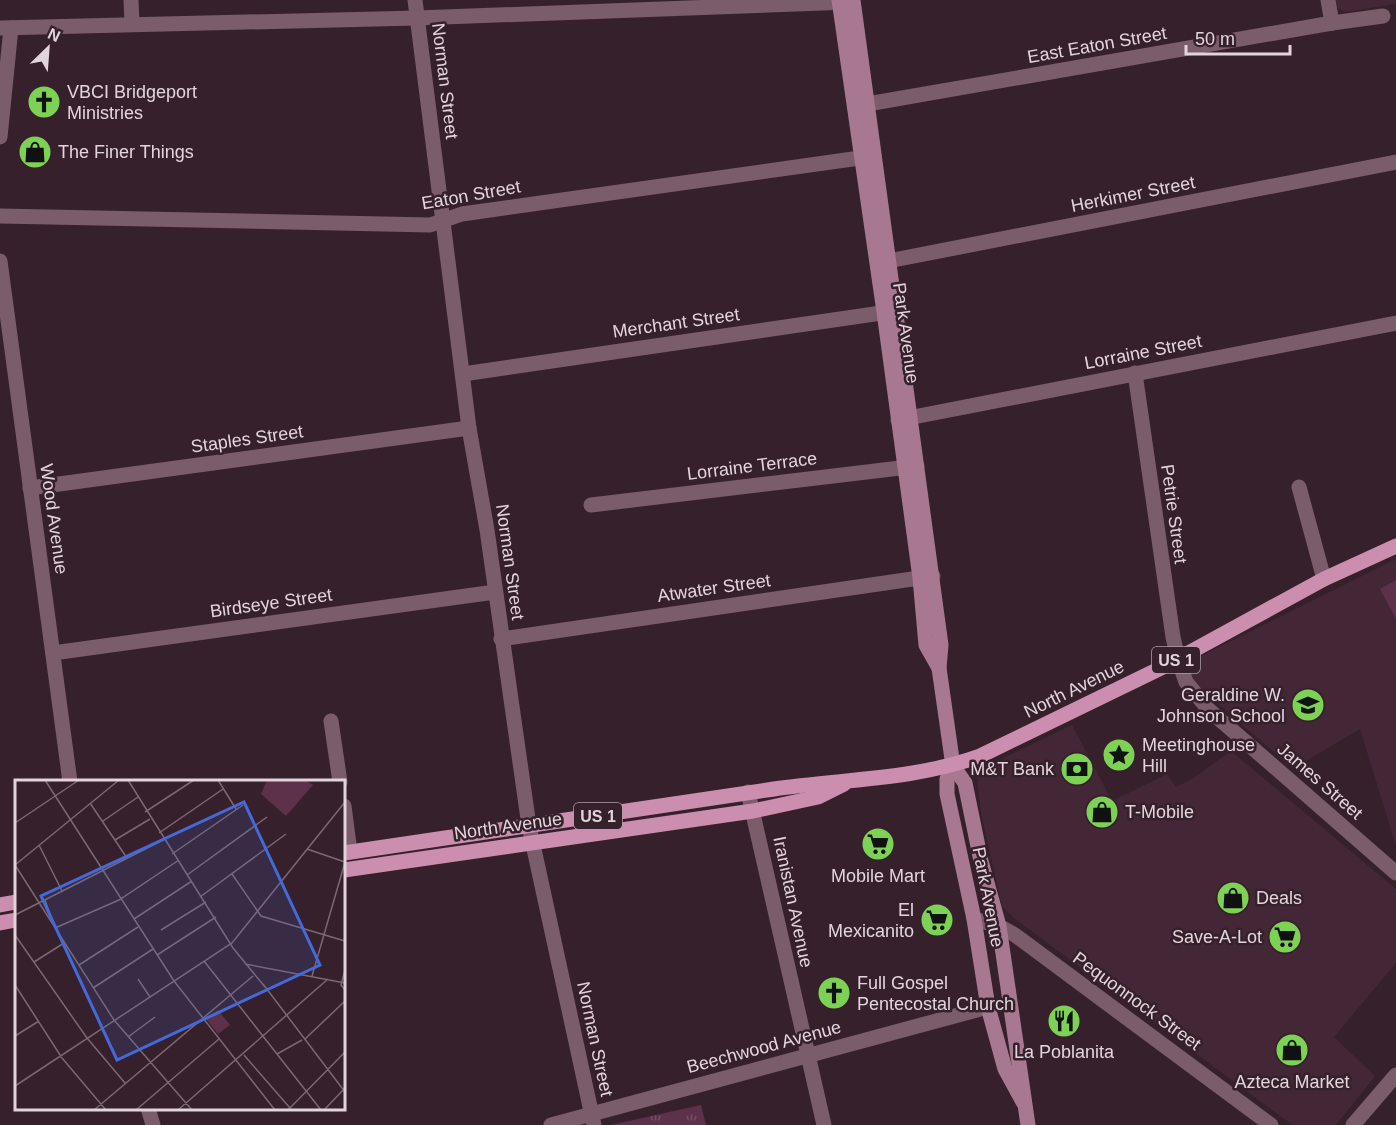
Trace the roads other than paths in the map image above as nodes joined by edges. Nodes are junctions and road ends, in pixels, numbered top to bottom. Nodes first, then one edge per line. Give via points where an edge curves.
1 (131, 0) edge
2 (415, 0) edge
3 (1328, 0) edge
4 (846, 1) edge
5 (585, 5) edge
6 (1383, 16) dead end
7 (417, 18) junction
8 (1332, 23) junction
9 (132, 24) junction
10 (5, 28) edge
11 (861, 105) junction
12 (0, 137) edge
13 (867, 157) junction
14 (1396, 162) edge
15 (0, 216) edge
16 (443, 221) junction
17 (0, 261) edge
18 (882, 262) junction
19 (889, 312) junction
20 (4, 323) edge
21 (1396, 323) edge
22 (1135, 373) junction
23 (463, 374) junction
24 (904, 419) junction
25 (469, 428) junction
26 (911, 467) junction
27 (1299, 487) dead end
28 (30, 488) junction
29 (591, 505) dead end
30 (1396, 546) edge
31 (926, 577) junction
32 (1324, 579) junction
33 (495, 592) junction
34 (501, 639) junction
35 (53, 653) junction
36 (1178, 659) junction
37 (331, 721) dead end
38 (952, 766) junction
39 (70, 780) edge
40 (340, 780) edge
41 (852, 780) junction
42 (748, 792) junction
43 (753, 811) junction
44 (345, 822) edge
45 (529, 826) junction
46 (532, 842) junction
47 (347, 853) edge
48 (345, 870) edge
49 (1396, 873) edge
50 (15, 902) edge
51 (0, 905) edge
52 (974, 919) junction
53 (15, 920) edge
54 (0, 923) edge
55 (999, 926) junction
56 (988, 1007) junction
57 (807, 1056) junction
58 (1396, 1075) edge
59 (1023, 1101) junction
60 (149, 1110) edge
61 (593, 1120) edge
62 (153, 1125) edge
63 (551, 1125) edge
64 (824, 1125) edge
65 (1028, 1125) edge
66 (1271, 1125) edge
67 (1353, 1125) edge

1 - 9 street
2 - 7 street, Norman Street
3 - 8 street
4 - 5 street
4 - 11 main road, Park Avenue
5 - 7 street
6 - 8 street, East Eaton Street
7 - 9 street
7 - 16 street, Norman Street
8 - 11 street, East Eaton Street
9 - 10 street
10 - 12 street
11 - 13 main road, Park Avenue
13 - 16 street, Eaton Street via 474,212
13 - 18 main road, Park Avenue
14 - 18 street, Herkimer Street
15 - 16 street, Eaton Street via 430,225
16 - 23 street, Norman Street
17 - 20 street, Wood Avenue
18 - 19 main road, Park Avenue
19 - 23 street, Merchant Street
19 - 24 main road, Park Avenue
20 - 28 street, Wood Avenue
21 - 22 street, Lorraine Street
22 - 24 street, Lorraine Street
22 - 36 street, Petrie Street
23 - 25 street, Norman Street
24 - 26 main road, Park Avenue
25 - 28 street, Staples Street
25 - 33 street, Norman Street
26 - 29 street, Lorraine Terrace
26 - 31 main road, Park Avenue
27 - 32 street
28 - 35 street, Wood Avenue
30 - 32 main road, North Avenue / US 1
31 - 34 street, Atwater Street
31 - 38 main road, Park Avenue via 941,645 939,668
32 - 36 main road, North Avenue / US 1
33 - 34 street, Norman Street
33 - 35 street, Birdseye Street
34 - 45 street, Norman Street
35 - 39 street, Wood Avenue
36 - 38 main road, North Avenue / US 1
36 - 49 street, James Street via 1186,682 1204,705
37 - 40 street
38 - 41 main road, North Avenue / US 1
38 - 52 main road, Park Avenue via 947,779 948,794
38 - 55 main road, Park Avenue via 965,783
41 - 42 main road, North Avenue / US 1
41 - 43 main road, North Avenue / US 1 via 818,796
42 - 43 street, Iranistan Avenue
42 - 45 main road, North Avenue / US 1
43 - 46 main road, North Avenue / US 1
43 - 57 street, Iranistan Avenue
44 - 47 street
45 - 46 street, Norman Street
45 - 47 main road, North Avenue / US 1
46 - 48 main road, North Avenue / US 1
46 - 61 street, Norman Street
50 - 51 main road
52 - 55 street, Pequonnock Street
52 - 56 main road, Park Avenue
53 - 54 main road
55 - 59 main road, Park Avenue
55 - 66 street, Pequonnock Street
56 - 57 street, Beechwood Avenue
56 - 59 main road, Park Avenue via 1005,1069
57 - 61 street, Beechwood Avenue
57 - 64 street, Iranistan Avenue
58 - 67 street
59 - 65 main road, Park Avenue
60 - 62 street
61 - 63 street, Beechwood Avenue

